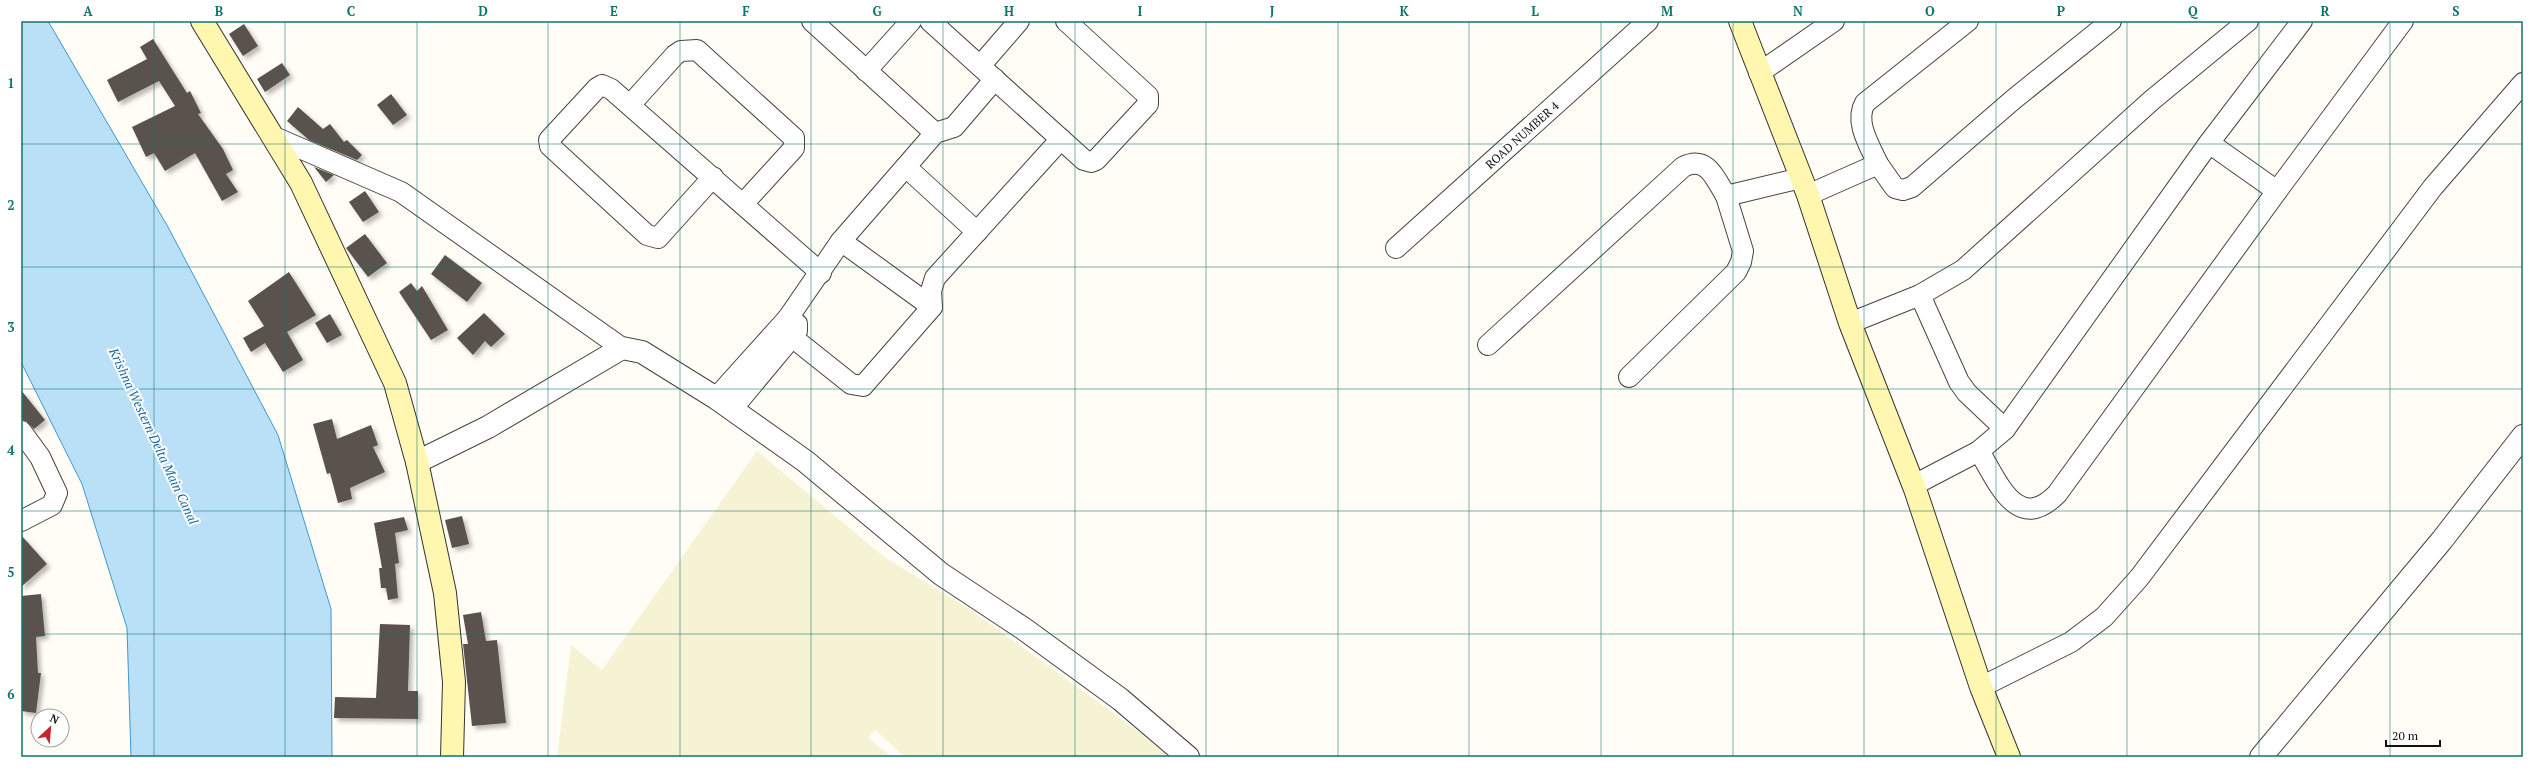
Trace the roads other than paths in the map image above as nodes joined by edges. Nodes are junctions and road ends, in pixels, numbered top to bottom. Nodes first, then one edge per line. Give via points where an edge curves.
1 (202, 21) edge
2 (812, 21) edge
3 (911, 21) edge
4 (930, 21) edge
5 (1019, 21) edge
6 (1066, 21) edge
7 (1648, 21) edge
8 (1740, 21) edge
9 (1834, 21) edge
10 (1968, 21) edge
11 (2111, 21) edge
12 (2248, 21) edge
13 (2302, 21) edge
14 (2403, 21) edge
15 (980, 66) junction
16 (866, 71) junction
17 (1759, 73) junction
18 (994, 79) junction
19 (2523, 83) edge
20 (630, 105) junction
21 (935, 133) junction
22 (272, 136) junction
23 (1061, 139) junction
24 (2209, 143) junction
25 (1878, 164) junction
26 (906, 167) junction
27 (713, 177) junction
28 (1804, 186) junction
29 (2277, 191) junction
30 (1726, 196) junction
31 (743, 204) junction
32 (977, 232) junction
33 (841, 241) junction
34 (1396, 248) dead end
35 (821, 273) junction
36 (1920, 295) junction
37 (932, 307) junction
38 (788, 318) junction
39 (1850, 323) junction
40 (792, 337) junction
41 (1488, 345) dead end
42 (622, 348) junction
43 (1629, 377) dead end
44 (724, 404) junction
45 (2005, 429) junction
46 (21, 431) edge
47 (2523, 436) edge
48 (1980, 451) junction
49 (417, 462) junction
50 (1914, 485) junction
51 (21, 521) edge
52 (1981, 687) junction
53 (452, 757) edge
54 (1188, 757) edge
55 (2009, 757) edge
56 (2261, 757) edge

1 - 22 main road
2 - 16 street
3 - 16 street
4 - 15 street
5 - 15 street
6 - 23 street via 1144,91 1148,96 1148,104 1096,160 1084,160
7 - 34 street, ROAD NUMBER 4
8 - 17 main road
9 - 17 street
10 - 25 street via 1864,103 1860,110 1861,123
11 - 25 street via 2014,99 1912,187 1903,190 1895,188
12 - 36 street via 2152,100 1963,270
13 - 24 street
14 - 29 street
15 - 18 street
16 - 21 street
17 - 28 main road
18 - 21 street via 954,127
18 - 23 street
19 - 52 street via 2433,187 2138,578 2104,617 2071,642
20 - 27 street
20 - 27 street via 602,85 552,135 549,140 550,146 647,235 654,238 658,238
20 - 31 street via 675,55 685,50 696,50 794,138 794,148
21 - 26 street
22 - 42 street via 401,192
22 - 49 main road via 301,183 380,347 395,383
23 - 32 street
24 - 29 street
24 - 45 street
25 - 28 street
26 - 32 street
26 - 33 street
27 - 31 street
28 - 30 street
28 - 39 main road
29 - 48 street via 2062,488 2047,504 2033,510 2017,506 2006,495
30 - 41 street via 1702,163 1693,162 1683,167
30 - 43 street via 1743,251 1736,272
31 - 35 street
32 - 37 street via 935,278 931,291
33 - 35 street
33 - 37 street
35 - 38 street
36 - 39 street
36 - 45 street via 1959,382
37 - 40 street via 863,386 851,384
38 - 40 street via 798,328
38 - 44 street
39 - 50 main road
40 - 44 street
42 - 44 street via 642,352
42 - 49 street via 495,423
44 - 54 street via 805,461 941,574 1024,629 1120,699
45 - 48 street
46 - 51 street via 40,458 57,493 52,505
47 - 56 street via 2442,540
48 - 50 street
49 - 53 main road via 445,593 454,682
50 - 52 main road
52 - 55 main road

